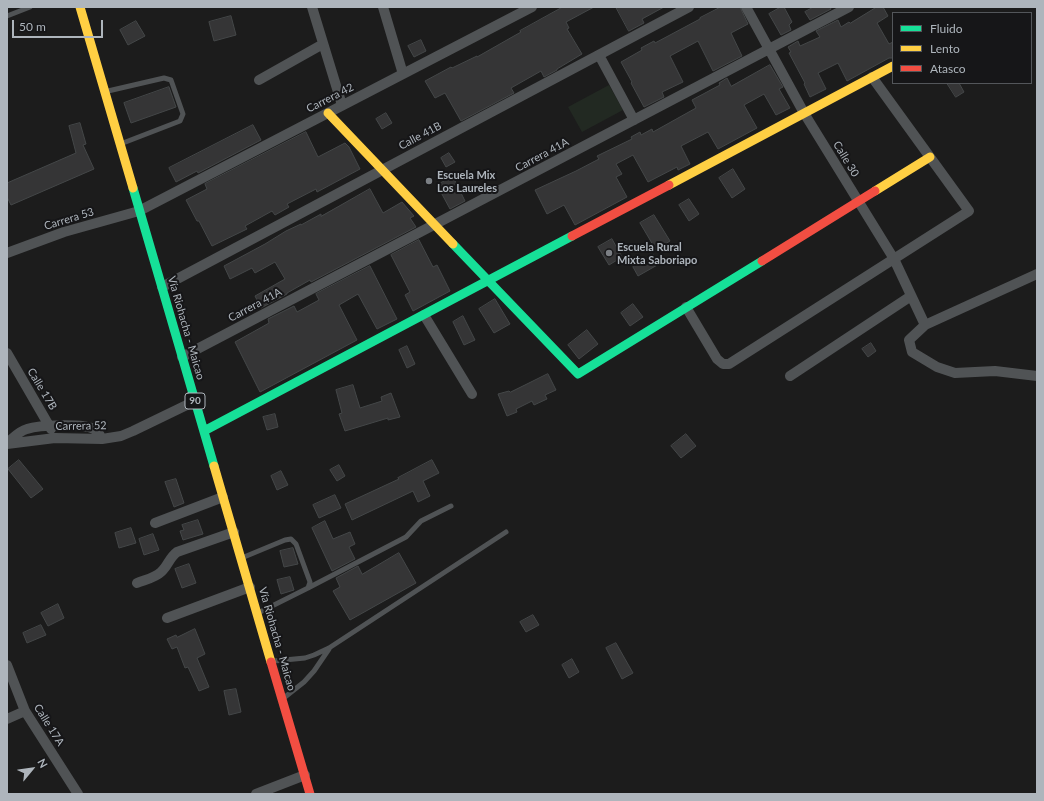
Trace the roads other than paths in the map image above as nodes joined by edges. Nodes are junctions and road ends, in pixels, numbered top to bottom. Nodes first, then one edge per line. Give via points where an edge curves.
1 (30, 7) edge
2 (80, 7) edge
3 (312, 7) edge
4 (383, 7) edge
5 (532, 7) edge
6 (689, 7) edge
7 (746, 7) edge
8 (849, 7) edge
9 (7, 16) edge
10 (323, 44) junction
11 (769, 49) junction
12 (599, 55) junction
13 (892, 67) edge
14 (403, 74) junction
15 (872, 78) junction
16 (259, 80) dead end
17 (105, 92) junction
18 (342, 105) junction
19 (328, 113) junction
20 (804, 113) junction
21 (634, 120) junction
22 (120, 144) junction
23 (930, 157) junction
24 (383, 170) junction
25 (858, 201) junction
26 (139, 210) junction
27 (436, 225) junction
28 (7, 253) edge
29 (894, 259) junction
30 (1037, 274) edge
31 (489, 281) junction
32 (162, 287) junction
33 (911, 296) junction
34 (686, 308) junction
35 (424, 315) junction
36 (925, 325) junction
37 (7, 353) edge
38 (182, 357) junction
39 (790, 376) dead end
40 (1037, 376) edge
41 (472, 394) dead end
42 (195, 401) junction
43 (50, 425) junction
44 (204, 431) junction
45 (55, 438) junction
46 (102, 439) junction
47 (7, 444) edge
48 (223, 497) junction
49 (450, 506) dead end
50 (155, 523) dead end
51 (234, 532) junction
52 (506, 532) dead end
53 (241, 558) junction
54 (137, 583) dead end
55 (250, 587) junction
56 (308, 588) junction
57 (257, 613) junction
58 (167, 618) dead end
59 (329, 648) junction
60 (272, 661) junction
61 (7, 665) edge
62 (282, 699) junction
63 (26, 711) junction
64 (7, 719) edge
65 (305, 775) junction
66 (78, 794) edge
67 (256, 794) edge
68 (310, 794) edge

1 - 9 lane
2 - 17 main road, Vía Riohacha - Maicao / 90
3 - 10 street
4 - 14 street
5 - 14 street, Carrera 42
6 - 12 street, Calle 41B
7 - 11 street, Calle 30
8 - 11 street, Carrera 41A
10 - 16 street
10 - 18 street
11 - 20 street, Calle 30
11 - 21 street, Carrera 41A
12 - 21 street
12 - 24 street, Calle 41B
13 - 15 main road
14 - 18 street, Carrera 42
15 - 20 main road
15 - 23 street
17 - 22 main road, Vía Riohacha - Maicao / 90
17 - 22 lane via 164,78 171,80 183,114 180,121
18 - 19 street, Carrera 42
19 - 24 main road
19 - 26 street, Carrera 42
20 - 25 street, Calle 30
20 - 31 main road
21 - 27 street, Carrera 41A
22 - 26 main road, Vía Riohacha - Maicao / 90
23 - 25 main road
23 - 29 street via 969,211
24 - 27 main road
24 - 32 street, Calle 41B
25 - 29 street, Calle 30
25 - 34 main road
26 - 28 street, Carrera 53 via 64,232
26 - 32 main road, Vía Riohacha - Maicao / 90
27 - 31 main road
27 - 38 street, Carrera 41A
29 - 33 street, Calle 30
29 - 34 street via 729,364 723,364 717,359
30 - 36 street
31 - 34 main road via 578,374
31 - 35 main road
32 - 38 main road, Vía Riohacha - Maicao / 90
33 - 36 street, Calle 30
33 - 39 street
35 - 41 street
35 - 44 main road
36 - 40 street via 909,340 912,352 937,367 954,373 995,371
37 - 43 street, Calle 17B
38 - 42 main road, Vía Riohacha - Maicao / 90
42 - 44 main road, Vía Riohacha - Maicao / 90
42 - 46 street, Carrera 52 via 121,436
43 - 45 street, Calle 17B
43 - 46 street via 87,426 98,432
43 - 47 street via 27,429 16,434
44 - 48 main road, Vía Riohacha - Maicao / 90
45 - 46 street, Carrera 52
45 - 47 street, Carrera 52
48 - 50 street
48 - 51 main road, Vía Riohacha - Maicao / 90
49 - 56 lane via 421,521 406,536
51 - 53 main road, Vía Riohacha - Maicao / 90
51 - 54 street via 172,555 162,572
52 - 59 lane
53 - 55 main road, Vía Riohacha - Maicao / 90
53 - 56 lane via 290,539 296,544 310,582
55 - 57 main road, Vía Riohacha - Maicao / 90
55 - 58 street
56 - 57 lane
57 - 60 main road, Vía Riohacha - Maicao / 90
59 - 60 lane via 305,658
59 - 62 lane via 304,682
60 - 62 main road, Vía Riohacha - Maicao / 90
61 - 63 street, Calle 17A
62 - 65 main road, Vía Riohacha - Maicao / 90
63 - 64 street
63 - 66 street, Calle 17A
65 - 67 street
65 - 68 main road, Vía Riohacha - Maicao / 90

